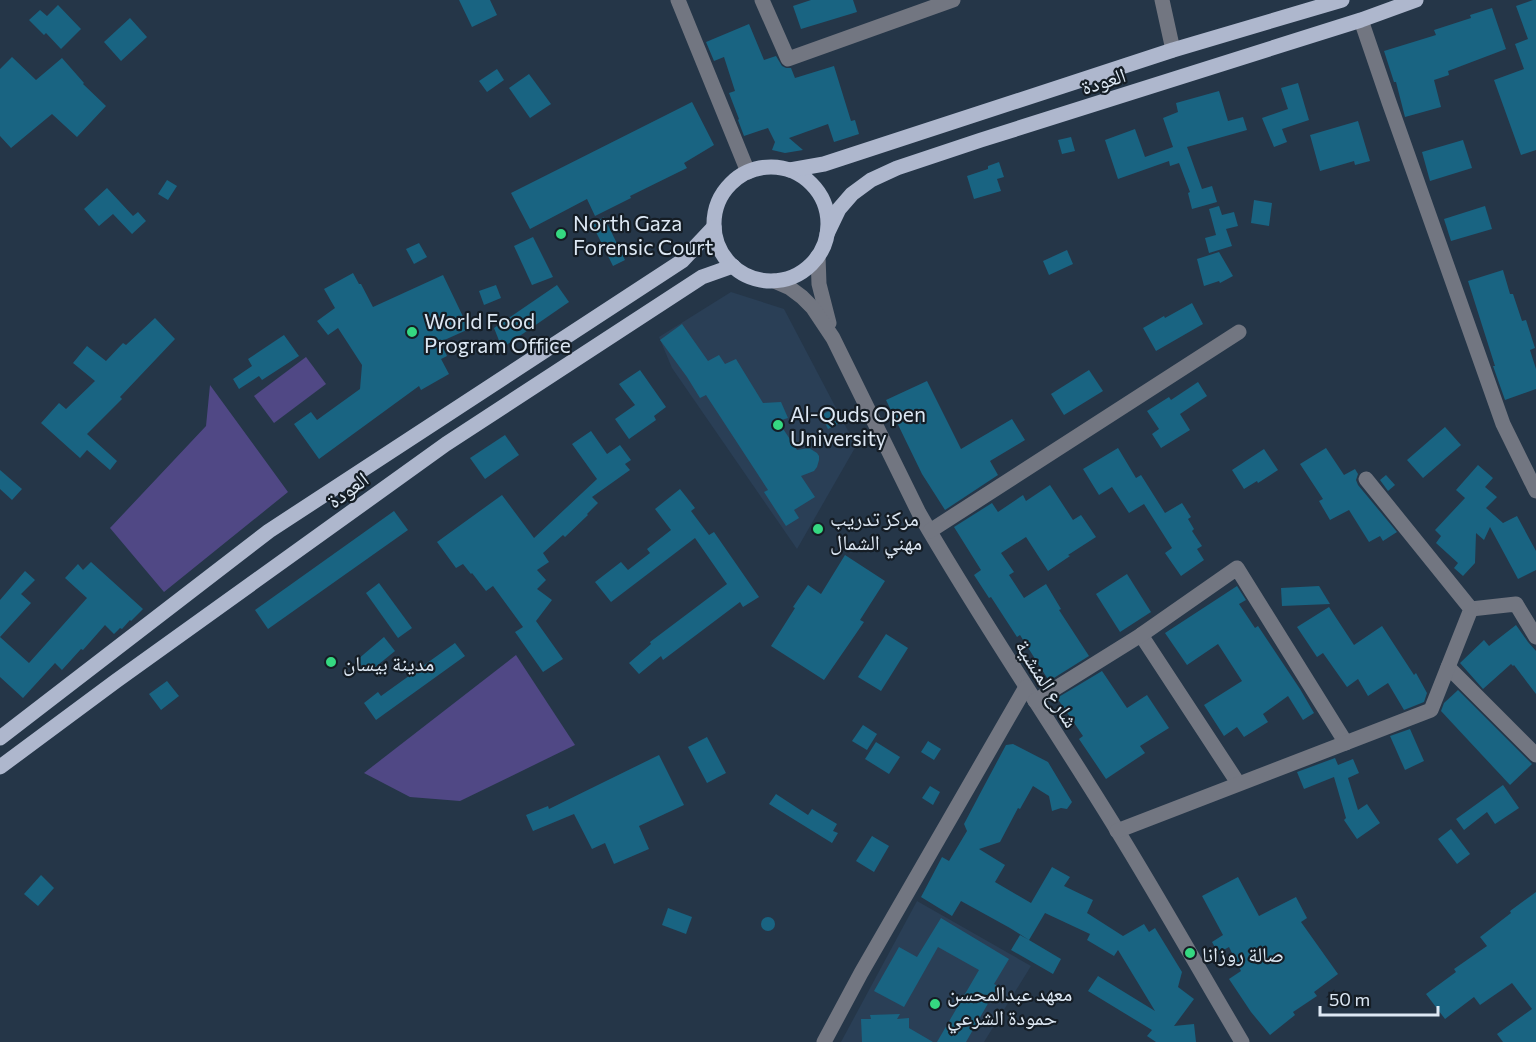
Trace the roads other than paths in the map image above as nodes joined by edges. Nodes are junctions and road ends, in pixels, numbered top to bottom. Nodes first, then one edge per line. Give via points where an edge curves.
1 (678, 0) edge
2 (762, 0) edge
3 (953, 0) edge
4 (1162, 0) edge
5 (1342, 0) edge
6 (1416, 0) edge
7 (930, 4) edge
8 (1361, 20) junction
9 (1173, 50) junction
10 (790, 170) junction
11 (748, 172) junction
12 (714, 227) junction
13 (827, 234) junction
14 (818, 256) junction
15 (733, 266) junction
16 (774, 281) junction
17 (1239, 332) dead end
18 (833, 338) junction
19 (1366, 478) dead end
20 (1536, 491) edge
21 (930, 531) junction
22 (1471, 609) junction
23 (1141, 635) junction
24 (1536, 637) edge
25 (1449, 667) junction
26 (1026, 687) junction
27 (1035, 700) junction
28 (0, 738) edge
29 (1346, 743) junction
30 (1536, 755) edge
31 (0, 767) edge
32 (1238, 783) junction
33 (1117, 831) junction
34 (824, 1042) edge
35 (1242, 1042) edge

1 - 11 street
2 - 7 street via 788,59
3 - 7 street
4 - 9 street
5 - 9 main road, العودة
6 - 8 main road, العودة
8 - 13 main road, العودة via 897,168 852,194 839,209
8 - 20 street via 1503,424
9 - 10 main road, العودة via 824,164
10 - 11 main road via 766,167
10 - 13 main road via 806,179 822,198
11 - 12 main road via 731,183 720,198
12 - 15 main road
12 - 28 main road, العودة via 682,261 269,531
13 - 14 main road
14 - 16 main road via 800,273
14 - 18 street, شارع المنشية via 820,294
15 - 16 main road via 752,278
15 - 31 main road, العودة via 702,277 446,444
16 - 18 street, شارع المنشية via 802,297
17 - 21 street
18 - 21 street, شارع المنشية
19 - 22 street
21 - 26 street, شارع المنشية
22 - 24 street via 1516,604
22 - 25 street
23 - 27 street
23 - 29 street via 1237,568
23 - 32 street
25 - 29 street via 1431,710
25 - 30 street
26 - 27 street, شارع المنشية
26 - 34 street
27 - 33 street, شارع المنشية
29 - 32 street
32 - 33 street
33 - 35 street, شارع المنشية

